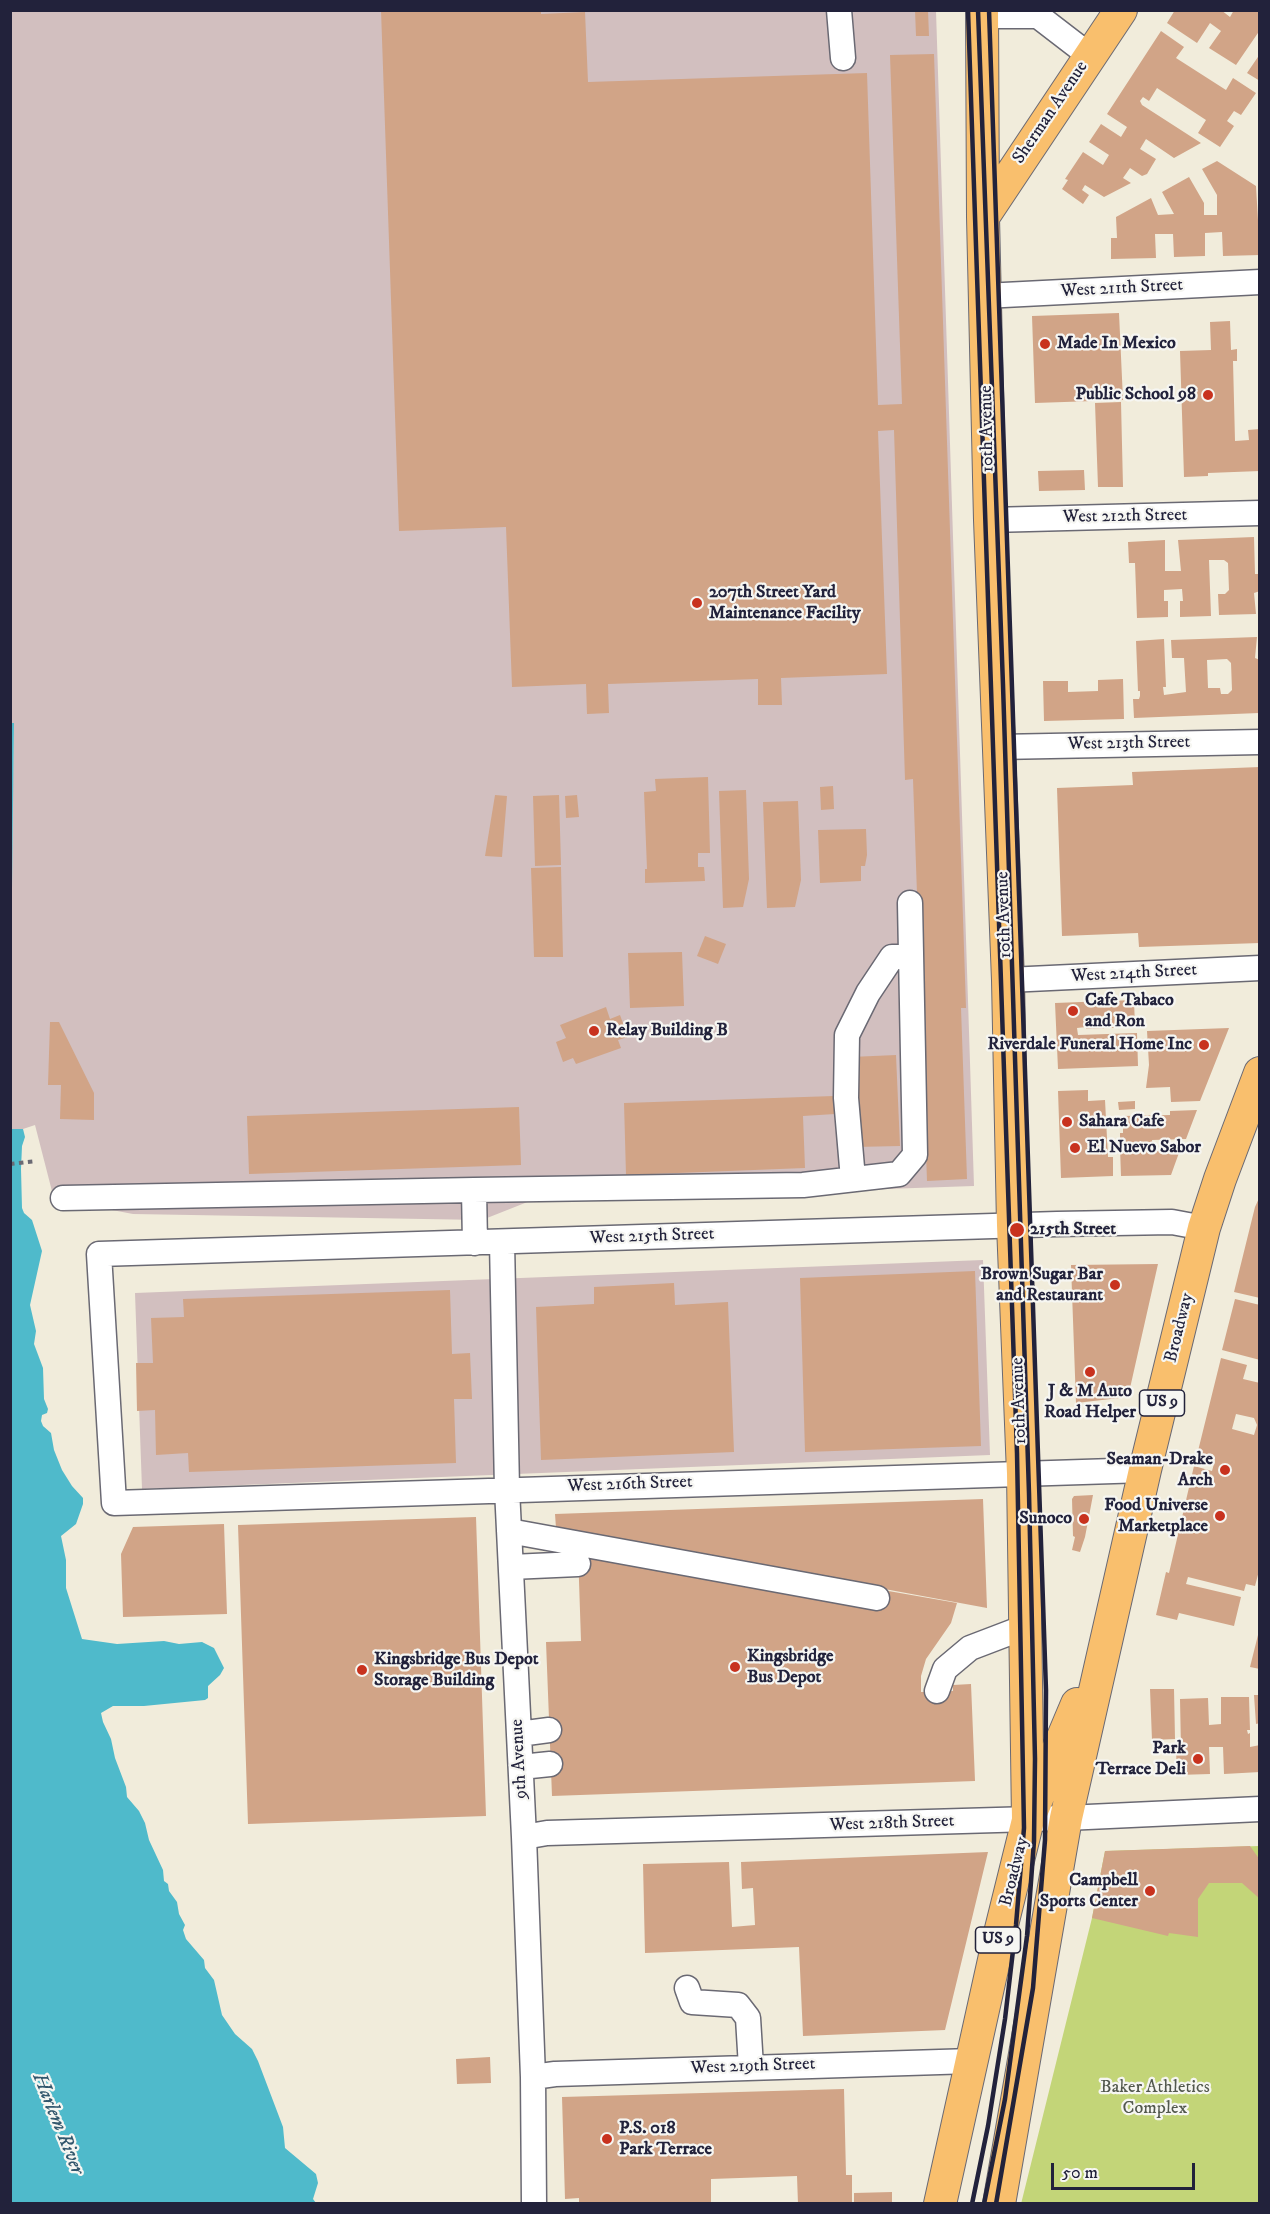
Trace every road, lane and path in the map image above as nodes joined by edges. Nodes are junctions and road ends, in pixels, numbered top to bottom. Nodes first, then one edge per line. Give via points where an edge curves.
1 (839, 10) edge
2 (1121, 10) edge
3 (982, 13) edge
4 (1040, 14) edge
5 (1090, 56) junction
6 (843, 58) dead end
7 (983, 217) junction
8 (1260, 282) edge
9 (984, 296) junction
10 (1260, 513) edge
11 (990, 520) junction
12 (1260, 742) edge
13 (998, 747) junction
14 (910, 903) dead end
15 (911, 957) junction
16 (1260, 968) edge
17 (1008, 980) junction
18 (1260, 1073) edge
19 (36, 1161) dead end
20 (10, 1164) edge
21 (853, 1179) junction
22 (474, 1190) junction
23 (63, 1198) dead end
24 (1013, 1225) junction
25 (1204, 1228) junction
26 (502, 1242) junction
27 (475, 1243) junction
28 (1146, 1470) junction
29 (1023, 1473) junction
30 (507, 1490) junction
31 (114, 1503) joint
32 (509, 1531) junction
33 (578, 1564) dead end
34 (511, 1567) junction
35 (877, 1598) dead end
36 (1111, 1623) junction
37 (1025, 1627) junction
38 (937, 1692) dead end
39 (549, 1731) dead end
40 (519, 1734) junction
41 (550, 1764) dead end
42 (521, 1767) junction
43 (1260, 1809) edge
44 (1066, 1818) junction
45 (1028, 1820) junction
46 (524, 1837) junction
47 (687, 1988) dead end
48 (972, 2061) junction
49 (752, 2067) junction
50 (533, 2077) junction
51 (534, 2204) edge
52 (939, 2204) edge
53 (999, 2204) edge

1 - 6 street
2 - 5 main road, Sherman Avenue
3 - 4 street
3 - 7 main road, 10th Avenue
4 - 5 street
5 - 7 main road, Sherman Avenue
7 - 9 main road, 10th Avenue
8 - 9 street, West 211th Street
9 - 11 main road, 10th Avenue
10 - 11 street, West 212th Street
11 - 13 main road, 10th Avenue
12 - 13 street, West 213th Street
13 - 17 main road, 10th Avenue
14 - 15 street
15 - 21 street via 892,957 847,1035 846,1098
15 - 21 street via 915,1155 899,1174
16 - 17 street, West 214th Street
17 - 24 main road, 10th Avenue
18 - 25 main road, Broadway / US 9
19 - 20 path
21 - 22 street via 803,1185
22 - 23 street
22 - 27 street
24 - 25 street, West 215th Street via 1172,1222
24 - 26 street, West 215th Street
24 - 29 main road, 10th Avenue
25 - 28 main road, Broadway / US 9
26 - 27 street, West 215th Street
26 - 30 street, 9th Avenue
27 - 31 street, West 215th Street via 99,1254
28 - 29 street, West 216th Street
28 - 36 main road, Broadway / US 9
29 - 30 street, West 216th Street
29 - 37 main road, 10th Avenue
30 - 31 street, West 216th Street
30 - 32 street, 9th Avenue
32 - 34 street, 9th Avenue
32 - 35 street
33 - 34 street
34 - 40 street, 9th Avenue
36 - 44 main road, Broadway / US 9
36 - 45 main road, Broadway / US 9
37 - 38 street via 970,1648 945,1669
37 - 45 main road, 10th Avenue
39 - 40 street
40 - 42 street, 9th Avenue
41 - 42 street
42 - 46 street, 9th Avenue
43 - 44 street, West 218th Street
44 - 45 street, West 218th Street
44 - 53 main road, Broadway / US 9
45 - 46 street, West 218th Street via 547,1833
45 - 48 main road, Broadway / US 9
46 - 50 street, 9th Avenue
47 - 49 street via 692,2002 738,2005 748,2018
48 - 49 street, West 219th Street
48 - 52 main road, Broadway / US 9
49 - 50 street, West 219th Street
50 - 51 street, 9th Avenue

